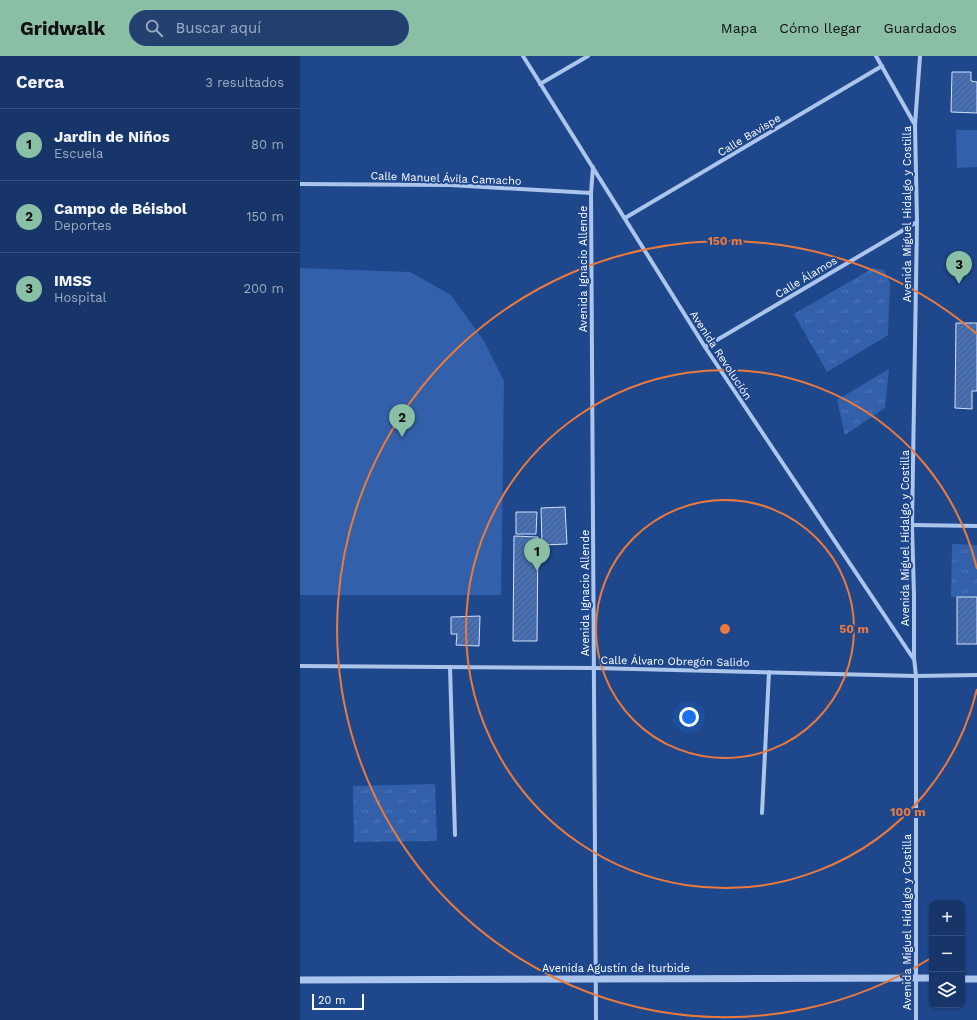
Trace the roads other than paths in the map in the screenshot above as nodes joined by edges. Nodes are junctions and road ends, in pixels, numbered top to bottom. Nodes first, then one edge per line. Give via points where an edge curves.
1 (523, 56) edge
2 (588, 56) edge
3 (876, 56) edge
4 (920, 56) edge
5 (882, 66) junction
6 (540, 84) junction
7 (916, 125) junction
8 (593, 167) junction
9 (300, 184) edge
10 (591, 193) junction
11 (625, 218) junction
12 (917, 222) junction
13 (705, 347) junction
14 (912, 525) junction
15 (977, 526) edge
16 (914, 658) junction
17 (300, 666) edge
18 (450, 667) junction
19 (594, 668) junction
20 (769, 672) junction
21 (977, 675) edge
22 (916, 676) junction
23 (762, 813) dead end
24 (455, 835) dead end
25 (916, 978) junction
26 (929, 978) edge
27 (595, 979) junction
28 (965, 979) edge
29 (977, 979) edge
30 (300, 980) edge
31 (596, 1020) edge
32 (916, 1020) edge

1 - 6 street, Avenida Revolución
2 - 6 street
3 - 5 street
4 - 7 street, Avenida Miguel Hidalgo y Costilla
5 - 7 street
5 - 11 street, Calle Bavispe
6 - 8 street, Avenida Revolución
7 - 12 street, Avenida Miguel Hidalgo y Costilla
8 - 10 street, Avenida Ignacio Allende
8 - 11 street, Avenida Revolución
9 - 10 street, Calle Manuel Ávila Camacho via 450,185
10 - 19 street, Avenida Ignacio Allende
11 - 13 street, Avenida Revolución
12 - 13 street, Calle Álamos
12 - 14 street, Avenida Miguel Hidalgo y Costilla
13 - 16 street, Avenida Revolución
14 - 15 street
14 - 16 street, Avenida Miguel Hidalgo y Costilla
16 - 22 street, Avenida Miguel Hidalgo y Costilla
17 - 18 street, Calle Álvaro Obregón Salido
18 - 19 street, Calle Álvaro Obregón Salido
18 - 24 street
19 - 20 street, Calle Álvaro Obregón Salido
19 - 27 street, Avenida Ignacio Allende
20 - 22 street, Calle Álvaro Obregón Salido
20 - 23 street
21 - 22 street, Calle Álvaro Obregón Salido
22 - 25 street, Avenida Miguel Hidalgo y Costilla
25 - 26 street, Avenida Agustín de Iturbide
25 - 27 street, Avenida Agustín de Iturbide
25 - 32 street, Avenida Miguel Hidalgo y Costilla
27 - 30 street, Avenida Agustín de Iturbide
27 - 31 street, Avenida Ignacio Allende
28 - 29 street

